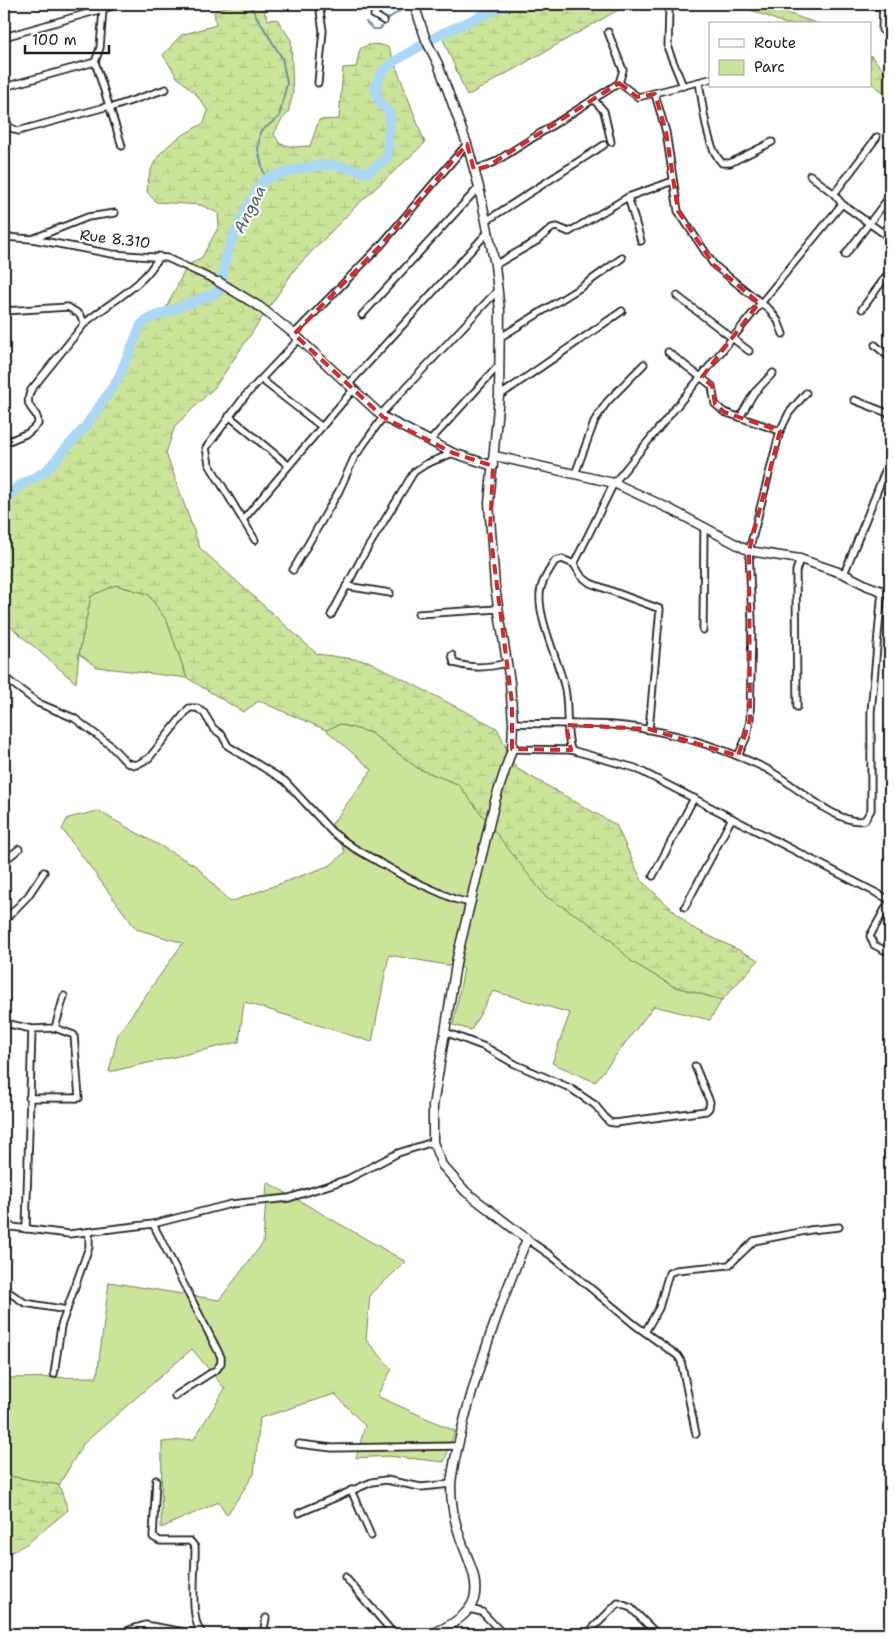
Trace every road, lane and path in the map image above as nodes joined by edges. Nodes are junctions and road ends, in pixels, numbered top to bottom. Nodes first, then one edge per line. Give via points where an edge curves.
1 (120, 4) edge
2 (319, 4) edge
3 (382, 4) edge
4 (414, 4) edge
5 (870, 4) edge
6 (882, 5) edge
7 (668, 8) dead end
8 (890, 8) edge
9 (102, 9) junction
10 (384, 21) dead end
11 (882, 30) dead end
12 (608, 32) dead end
13 (4, 37) edge
14 (95, 62) junction
15 (709, 79) edge
16 (699, 82) junction
17 (318, 83) dead end
18 (619, 83) junction
19 (683, 86) junction
20 (4, 87) edge
21 (166, 89) dead end
22 (654, 94) junction
23 (593, 99) junction
24 (110, 107) junction
25 (4, 114) edge
26 (877, 137) dead end
27 (612, 142) dead end
28 (772, 142) dead end
29 (467, 144) junction
30 (604, 145) dead end
31 (122, 146) dead end
32 (474, 170) junction
33 (810, 175) dead end
34 (673, 181) junction
35 (479, 187) junction
36 (834, 194) junction
37 (890, 196) edge
38 (628, 197) junction
39 (842, 204) junction
40 (115, 213) dead end
41 (486, 221) junction
42 (869, 224) junction
43 (488, 232) junction
44 (4, 237) edge
45 (890, 238) edge
46 (32, 239) junction
47 (642, 241) dead end
48 (845, 255) dead end
49 (159, 256) junction
50 (622, 258) dead end
51 (494, 265) junction
52 (890, 271) edge
53 (219, 282) joint
54 (497, 291) junction
55 (678, 296) dead end
56 (759, 303) junction
57 (862, 309) dead end
58 (622, 310) dead end
59 (4, 311) edge
60 (362, 315) dead end
61 (85, 323) junction
62 (783, 334) dead end
63 (296, 337) junction
64 (499, 338) junction
65 (731, 338) junction
66 (875, 344) dead end
67 (748, 351) dead end
68 (668, 352) dead end
69 (890, 358) edge
70 (644, 364) dead end
71 (499, 365) junction
72 (773, 373) dead end
73 (702, 377) junction
74 (262, 380) junction
75 (350, 388) junction
76 (806, 393) dead end
77 (499, 396) junction
78 (854, 400) dead end
79 (890, 414) edge
80 (229, 416) junction
81 (381, 416) junction
82 (740, 417) junction
83 (322, 427) junction
84 (780, 431) junction
85 (430, 441) junction
86 (4, 443) edge
87 (453, 453) junction
88 (495, 456) junction
89 (890, 459) edge
90 (288, 465) junction
91 (493, 466) junction
92 (575, 474) junction
93 (614, 484) junction
94 (243, 520) junction
95 (704, 528) junction
96 (255, 540) dead end
97 (749, 551) junction
98 (800, 559) junction
99 (574, 564) junction
100 (293, 570) dead end
101 (844, 574) junction
102 (346, 586) junction
103 (882, 592) junction
104 (390, 593) dead end
105 (890, 594) edge
106 (498, 609) junction
107 (418, 614) dead end
108 (331, 615) dead end
109 (703, 630) dead end
110 (452, 655) dead end
111 (506, 663) junction
112 (4, 678) edge
113 (797, 707) dead end
114 (512, 723) junction
115 (568, 725) junction
116 (649, 730) junction
117 (512, 749) junction
118 (570, 750) junction
119 (738, 756) junction
120 (694, 798) junction
121 (732, 818) junction
122 (19, 849) dead end
123 (4, 861) edge
124 (44, 872) dead end
125 (653, 876) dead end
126 (890, 900) edge
127 (470, 903) junction
128 (685, 908) dead end
129 (4, 921) edge
130 (890, 953) edge
131 (64, 996) dead end
132 (4, 1023) edge
133 (54, 1028) junction
134 (32, 1029) junction
135 (445, 1032) junction
136 (695, 1066) dead end
137 (29, 1098) junction
138 (433, 1142) junction
139 (153, 1224) junction
140 (4, 1226) edge
141 (839, 1227) dead end
142 (26, 1229) junction
143 (89, 1232) junction
144 (527, 1239) junction
145 (4, 1289) edge
146 (67, 1310) junction
147 (645, 1332) junction
148 (54, 1374) dead end
149 (175, 1396) dead end
150 (696, 1434) dead end
151 (299, 1444) dead end
152 (458, 1446) junction
153 (156, 1480) dead end
154 (451, 1484) junction
155 (351, 1490) junction
156 (299, 1513) dead end
157 (371, 1536) dead end
158 (345, 1576) dead end
159 (469, 1609) junction
160 (266, 1618) dead end
161 (596, 1631) edge
162 (654, 1632) dead end
163 (129, 1634) edge
164 (196, 1634) edge
165 (202, 1634) edge
166 (263, 1634) edge
167 (394, 1634) edge
168 (431, 1634) edge
169 (503, 1634) edge
170 (587, 1634) edge

1 - 9 street
2 - 17 street via 323,31
3 - 10 street via 374,15
4 - 29 street
5 - 6 street
6 - 8 street
6 - 11 street
7 - 19 street via 668,49
9 - 13 street
9 - 14 street via 100,48
12 - 18 street via 624,70
14 - 20 street
14 - 24 street
15 - 16 street
16 - 19 street
16 - 28 street via 714,152 722,163 730,163
18 - 22 street via 635,96
18 - 23 street
19 - 22 street
21 - 24 street
22 - 34 street via 666,132
23 - 27 street via 604,110
23 - 32 street via 495,162
24 - 25 street via 18,131 9,127
24 - 31 street
26 - 36 street
29 - 32 street
29 - 63 street
30 - 41 street
32 - 35 street
33 - 36 street
34 - 38 street
34 - 56 street via 678,211 714,265
35 - 41 street
35 - 60 street
36 - 39 street
37 - 42 street
38 - 47 street
38 - 51 street via 569,232 552,228 537,241
39 - 42 street
39 - 56 street
40 - 46 street via 88,217
41 - 43 street
42 - 45 street
42 - 48 street
43 - 51 street
43 - 75 street
44 - 46 street, Rue 8.310
46 - 49 street, Rue 8.310 via 105,253
49 - 53 street, Rue 8.310 via 182,263
49 - 61 street via 150,272
50 - 64 street
51 - 54 street
52 - 57 street
53 - 63 street via 260,307
54 - 64 street
54 - 81 street
55 - 65 street
56 - 62 street via 774,316
56 - 65 street
58 - 77 street
59 - 61 street via 68,307
61 - 86 street via 31,390 28,405 38,418 38,424 28,433
63 - 74 street
63 - 75 street
64 - 71 street
65 - 67 street
65 - 73 street
66 - 69 street
68 - 73 street
70 - 92 street via 607,402 595,420
71 - 77 street
71 - 85 street
72 - 82 street via 754,393
73 - 82 street via 714,390 718,408
73 - 93 street
74 - 80 street
74 - 83 street
75 - 81 street
75 - 83 street
76 - 84 street via 789,413
77 - 88 street
78 - 79 street
80 - 90 street
80 - 94 street via 211,440 206,455 208,464
81 - 85 street
81 - 100 street via 354,458 339,491
82 - 84 street
83 - 90 street
84 - 97 street
85 - 87 street
87 - 91 street
87 - 102 street via 414,472
88 - 91 street
88 - 92 street
89 - 101 street
90 - 94 street
91 - 106 street via 489,503
92 - 93 street
93 - 95 street
93 - 99 street
94 - 96 street
95 - 97 street
95 - 109 street
97 - 98 street
97 - 119 street via 752,622 750,720
98 - 101 street
98 - 113 street via 796,571
99 - 115 street via 562,559 555,561 540,594 546,629 564,685
99 - 116 street via 590,583 660,609
101 - 103 street
102 - 104 street
102 - 108 street
103 - 105 street
103 - 119 street via 871,712 869,816 860,821 844,818 767,769
106 - 107 street
106 - 111 street
110 - 111 street via 454,663 466,667 488,668
111 - 114 street
112 - 127 street via 38,703 74,718 131,764 142,763 149,758 185,712 192,706 197,708 228,746 285,781 332,832 354,848 407,878
114 - 115 street
114 - 117 street
115 - 116 street
115 - 118 street
116 - 119 street
117 - 118 street
117 - 127 street via 495,801
118 - 120 street via 634,768
120 - 121 street
120 - 125 street
121 - 126 street
121 - 128 street
122 - 123 street
124 - 129 street via 28,896
126 - 130 street via 870,936 874,944
127 - 135 street
131 - 133 street
132 - 134 street
133 - 134 street
133 - 137 street via 74,1035 78,1098
134 - 137 street
135 - 136 street via 485,1047 570,1088 595,1105 609,1122 615,1123 706,1111 710,1102
135 - 138 street via 433,1106
137 - 142 street
138 - 139 street via 398,1153 348,1178 289,1198 230,1204
138 - 144 street via 442,1164 466,1192
139 - 143 street
139 - 149 street via 221,1363 217,1369
140 - 142 street
141 - 147 street via 754,1241 729,1265 669,1273 659,1308
142 - 143 street via 51,1233
143 - 146 street via 89,1247
144 - 147 street
144 - 152 street via 485,1351
145 - 146 street via 25,1303
146 - 148 street via 61,1326
147 - 150 street via 681,1361
151 - 152 street via 332,1448
152 - 154 street
153 - 165 street via 153,1537 160,1541 190,1541 195,1547 195,1614 196,1626
154 - 155 street via 421,1487 386,1480
154 - 159 street via 458,1532 476,1589
155 - 156 street
155 - 157 street
158 - 167 street
159 - 168 street
159 - 169 street via 482,1612
160 - 166 street
161 - 162 street via 618,1603 631,1608
161 - 170 street
163 - 164 street via 129,1630 145,1625

